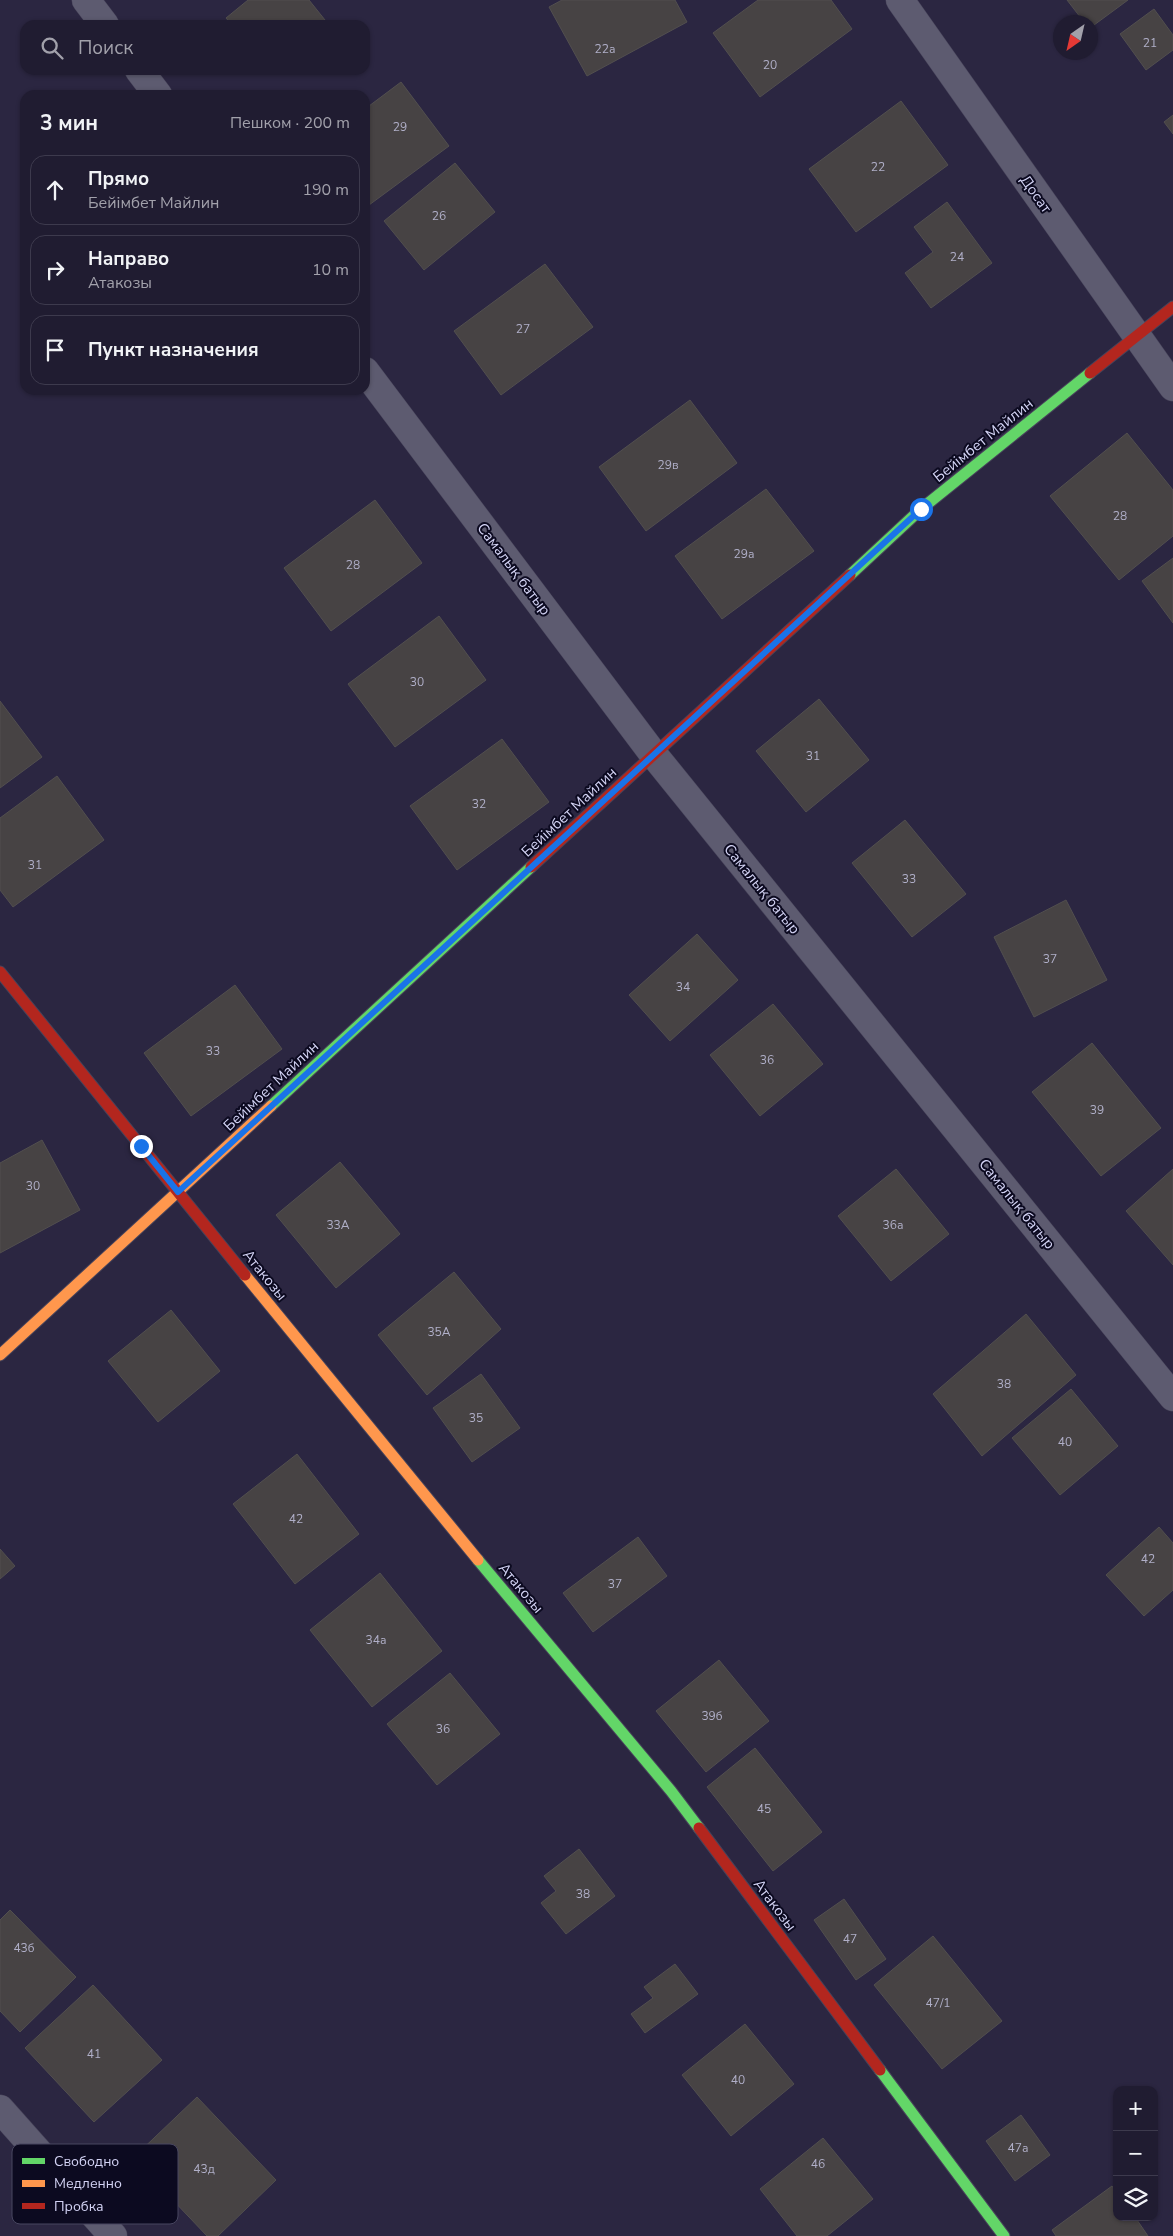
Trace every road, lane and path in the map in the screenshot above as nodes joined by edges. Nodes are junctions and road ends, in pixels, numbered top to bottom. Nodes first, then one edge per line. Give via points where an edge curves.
1 (86, 0) edge
2 (900, 0) edge
3 (101, 20) edge
4 (143, 75) edge
5 (154, 90) edge
6 (1173, 307) edge
7 (1136, 336) junction
8 (370, 378) edge
9 (1173, 387) edge
10 (654, 755) junction
11 (0, 972) edge
12 (178, 1192) junction
13 (0, 1355) edge
14 (1173, 1396) edge
15 (0, 2109) edge
16 (31, 2144) edge
17 (102, 2224) edge
18 (113, 2236) edge
19 (1004, 2236) edge

1 - 3 street
2 - 7 street, Досат
4 - 5 street
6 - 7 street, Бейімбет Майлин
7 - 9 street, Досат
7 - 10 street, Бейімбет Майлин via 921,509
8 - 10 street, Самалық батыр
10 - 12 street, Бейімбет Майлин
10 - 14 street, Самалық батыр
11 - 12 street, Атакозы
12 - 13 street, Бейімбет Майлин
12 - 19 street, Атакозы via 422,1493 671,1791
15 - 16 street
17 - 18 street

